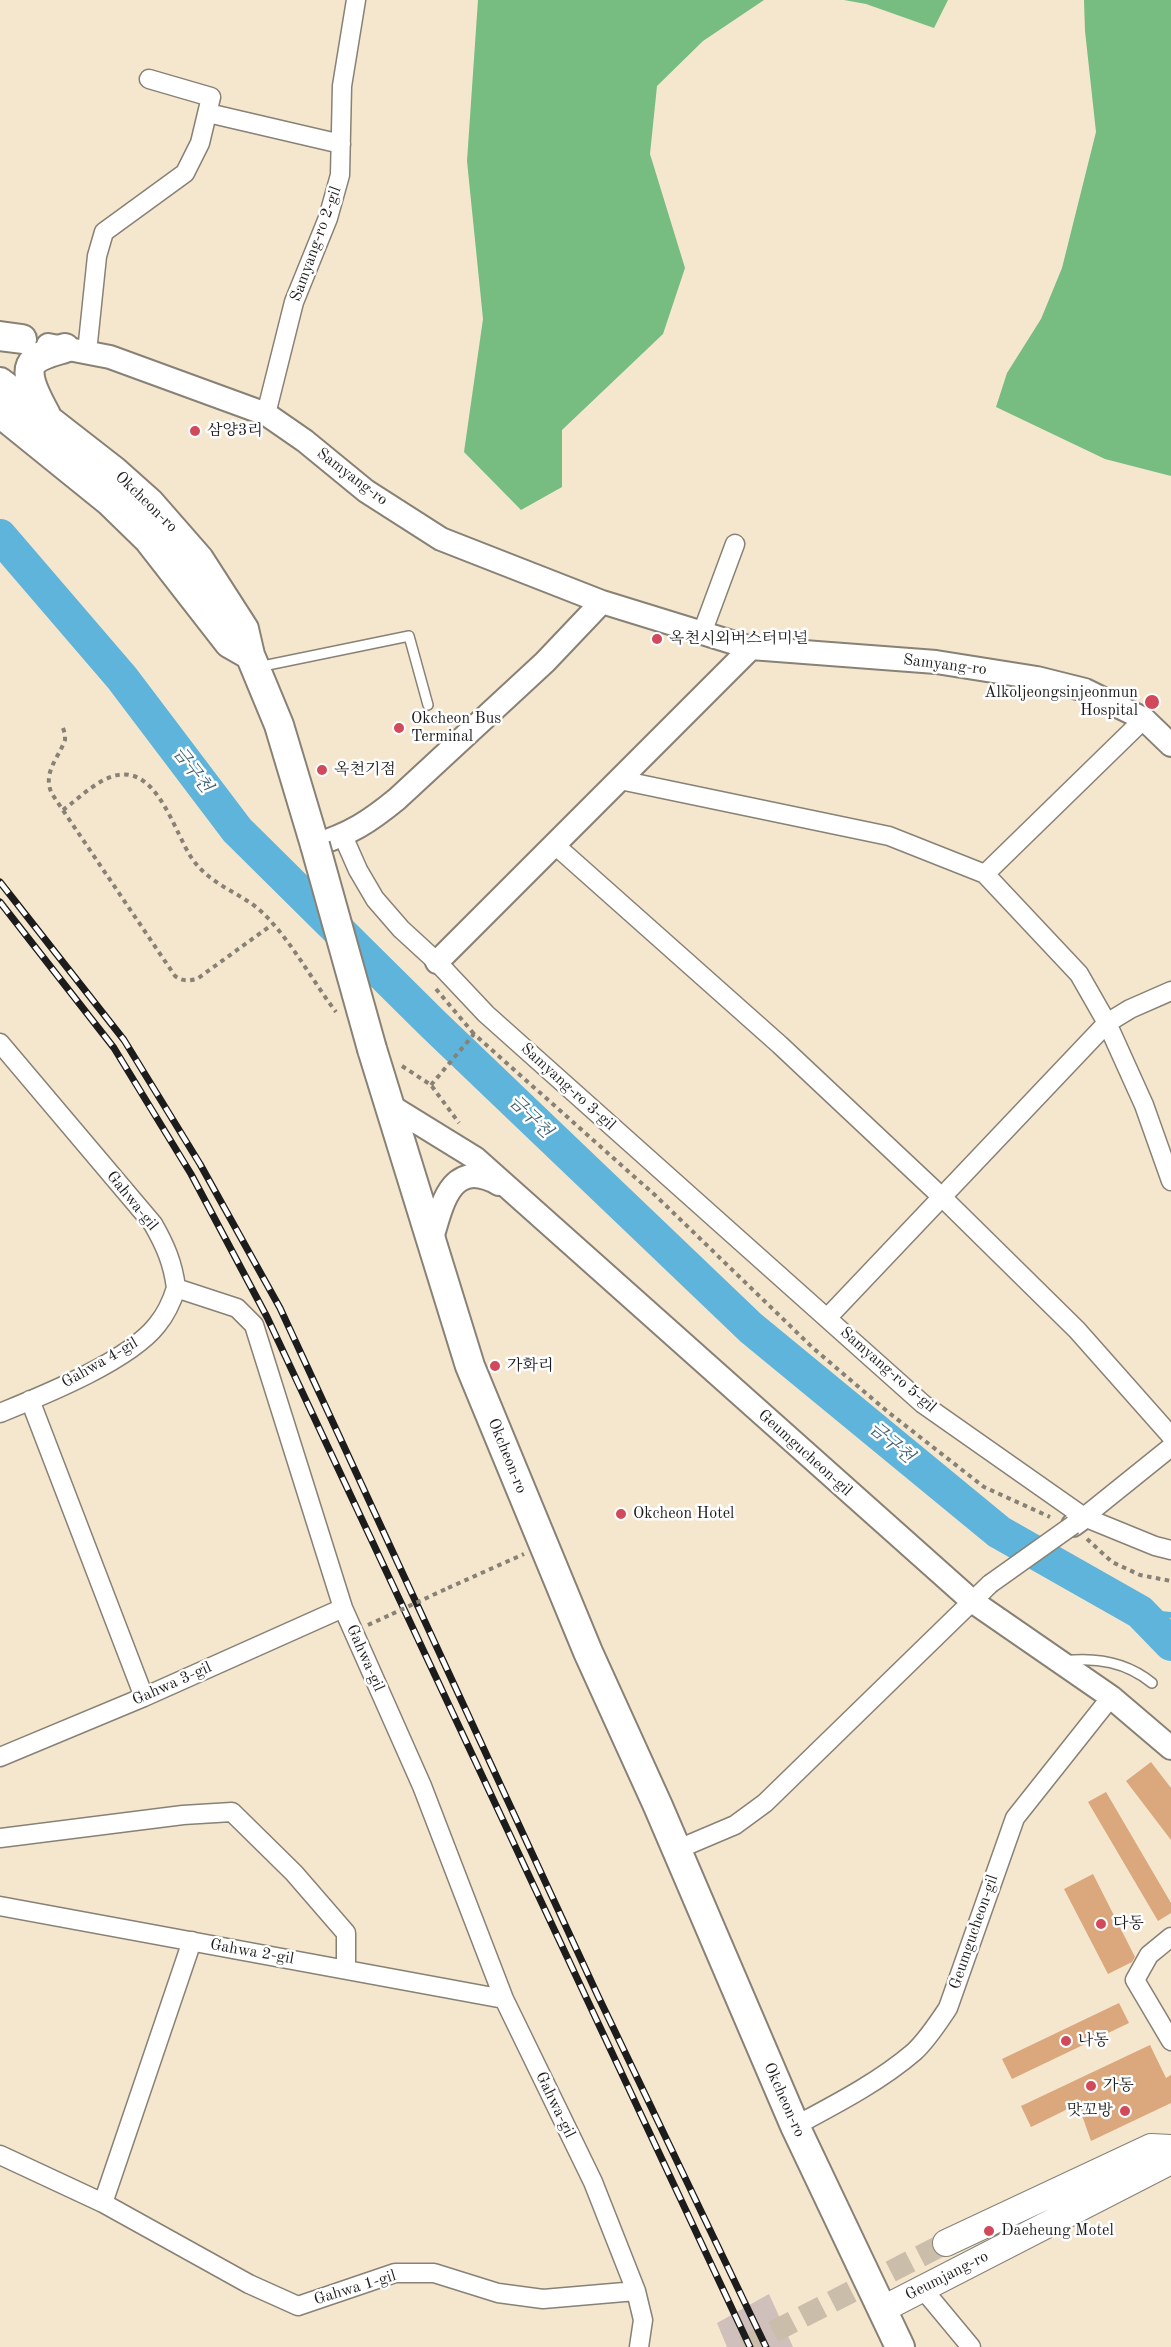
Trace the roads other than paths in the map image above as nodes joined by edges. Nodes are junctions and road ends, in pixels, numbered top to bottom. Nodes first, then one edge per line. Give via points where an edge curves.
1 (356, 0) edge
2 (149, 79) dead end
3 (208, 113) junction
4 (340, 144) junction
5 (8, 340) edge
6 (76, 350) junction
7 (0, 382) edge
8 (266, 414) junction
9 (49, 420) junction
10 (6, 421) edge
11 (735, 544) dead end
12 (602, 602) junction
13 (702, 633) junction
14 (751, 648) junction
15 (253, 661) junction
16 (428, 705) dead end
17 (1144, 719) junction
18 (1171, 745) edge
19 (620, 780) junction
20 (343, 836) junction
21 (315, 845) junction
22 (555, 845) junction
23 (985, 874) junction
24 (437, 962) junction
25 (1171, 991) edge
26 (1107, 1023) junction
27 (0, 1043) edge
28 (389, 1105) junction
29 (1171, 1181) edge
30 (514, 1191) junction
31 (942, 1197) junction
32 (430, 1242) junction
33 (176, 1288) junction
34 (828, 1317) junction
35 (30, 1400) junction
36 (0, 1413) edge
37 (1171, 1436) edge
38 (1171, 1447) edge
39 (1078, 1521) junction
40 (1171, 1550) edge
41 (972, 1601) junction
42 (343, 1608) junction
43 (1062, 1662) junction
44 (1152, 1683) dead end
45 (144, 1697) junction
46 (1111, 1697) junction
47 (1171, 1748) edge
48 (0, 1757) edge
49 (0, 1838) edge
50 (676, 1850) junction
51 (0, 1906) edge
52 (1171, 1937) edge
53 (192, 1941) junction
54 (346, 1969) junction
55 (504, 1999) junction
56 (1171, 2041) edge
57 (795, 2126) junction
58 (1171, 2148) edge
59 (0, 2155) edge
60 (1171, 2161) edge
61 (103, 2203) junction
62 (946, 2243) tunnel mouth
63 (922, 2288) junction
64 (636, 2291) junction
65 (883, 2308) junction
66 (639, 2347) edge
67 (900, 2347) edge
68 (971, 2347) edge

1 - 4 street, Samyang-ro 2-gil via 342,86
2 - 3 street via 211,97
3 - 4 street
3 - 6 street via 200,143 185,172 104,232
4 - 8 street, Samyang-ro 2-gil via 340,175 328,218 294,302
5 - 6 street, Samyang-ro
6 - 8 street, Samyang-ro via 110,357
6 - 9 main road via 34,361 30,369 32,387
7 - 9 main road, Okcheon-ro
8 - 12 street, Samyang-ro via 366,491 441,538
9 - 15 main road, Okcheon-ro via 113,470 175,529 200,559 244,629
10 - 15 main road, Okcheon-ro via 109,501 148,540 229,643
11 - 13 street
12 - 13 street, Samyang-ro
12 - 20 street via 545,662 397,799 374,819
13 - 14 street, Samyang-ro
14 - 17 street, Samyang-ro via 936,662 1037,678 1084,690
14 - 19 street
15 - 16 lane via 409,636
15 - 21 main road, Okcheon-ro via 279,725
17 - 18 street, Samyang-ro
17 - 23 street
19 - 22 street
19 - 23 street via 889,836
20 - 21 street
20 - 24 street, Samyang-ro 3-gil via 375,899
21 - 28 main road, Okcheon-ro, bridge via 383,1055
22 - 24 street
22 - 31 street via 780,1045
23 - 26 street via 1079,974
24 - 34 street, Samyang-ro 3-gil via 486,1014
25 - 26 street, Samyang-ro 5-gil
26 - 29 street via 1144,1105
26 - 31 street, Samyang-ro 5-gil
27 - 33 street, Gahwa-gil via 153,1224 170,1257
28 - 30 street via 475,1158
28 - 32 main road, Okcheon-ro
30 - 32 street via 485,1176 456,1180
30 - 41 street, Geumgucheon-gil
31 - 34 street, Samyang-ro 5-gil
31 - 37 street via 1077,1330
32 - 50 main road, Okcheon-ro via 470,1366 588,1652
33 - 35 street, Gahwa 4-gil via 171,1305 157,1326 136,1346
33 - 42 street, Gahwa-gil via 237,1308 254,1325
34 - 39 street, Samyang-ro 5-gil via 923,1404
35 - 36 street, Gahwa 4-gil
35 - 45 street
38 - 39 street
39 - 40 street, Samyang-ro 5-gil
39 - 41 street, bridge
41 - 43 street, Geumgucheon-gil
41 - 50 street via 765,1803 735,1825
42 - 45 street, Gahwa 3-gil
42 - 55 street, Gahwa-gil via 422,1786
43 - 44 lane via 1112,1662 1140,1673
43 - 46 street, Geumgucheon-gil
45 - 48 street, Gahwa 3-gil
46 - 47 street, Geumgucheon-gil
46 - 57 street, Geumgucheon-gil via 1015,1818 948,2008 935,2026 915,2051 847,2098
49 - 54 street via 232,1812 294,1873 346,1933
50 - 57 main road, Okcheon-ro
51 - 53 street, Gahwa 2-gil
52 - 56 street via 1149,1955 1135,1980
53 - 54 street, Gahwa 2-gil
53 - 61 street
54 - 55 street, Gahwa 2-gil
55 - 64 street, Gahwa-gil via 593,2182
57 - 65 main road, Okcheon-ro
58 - 62 main road via 1151,2147
59 - 61 street, Gahwa 1-gil
60 - 63 main road, Geumjang-ro
61 - 64 street, Gahwa 1-gil via 249,2284 298,2306 395,2273 435,2273 498,2293 543,2299
63 - 65 main road, Geumjang-ro
63 - 68 street
64 - 66 street, Gahwa-gil via 643,2320
65 - 67 main road, Okcheon-ro

